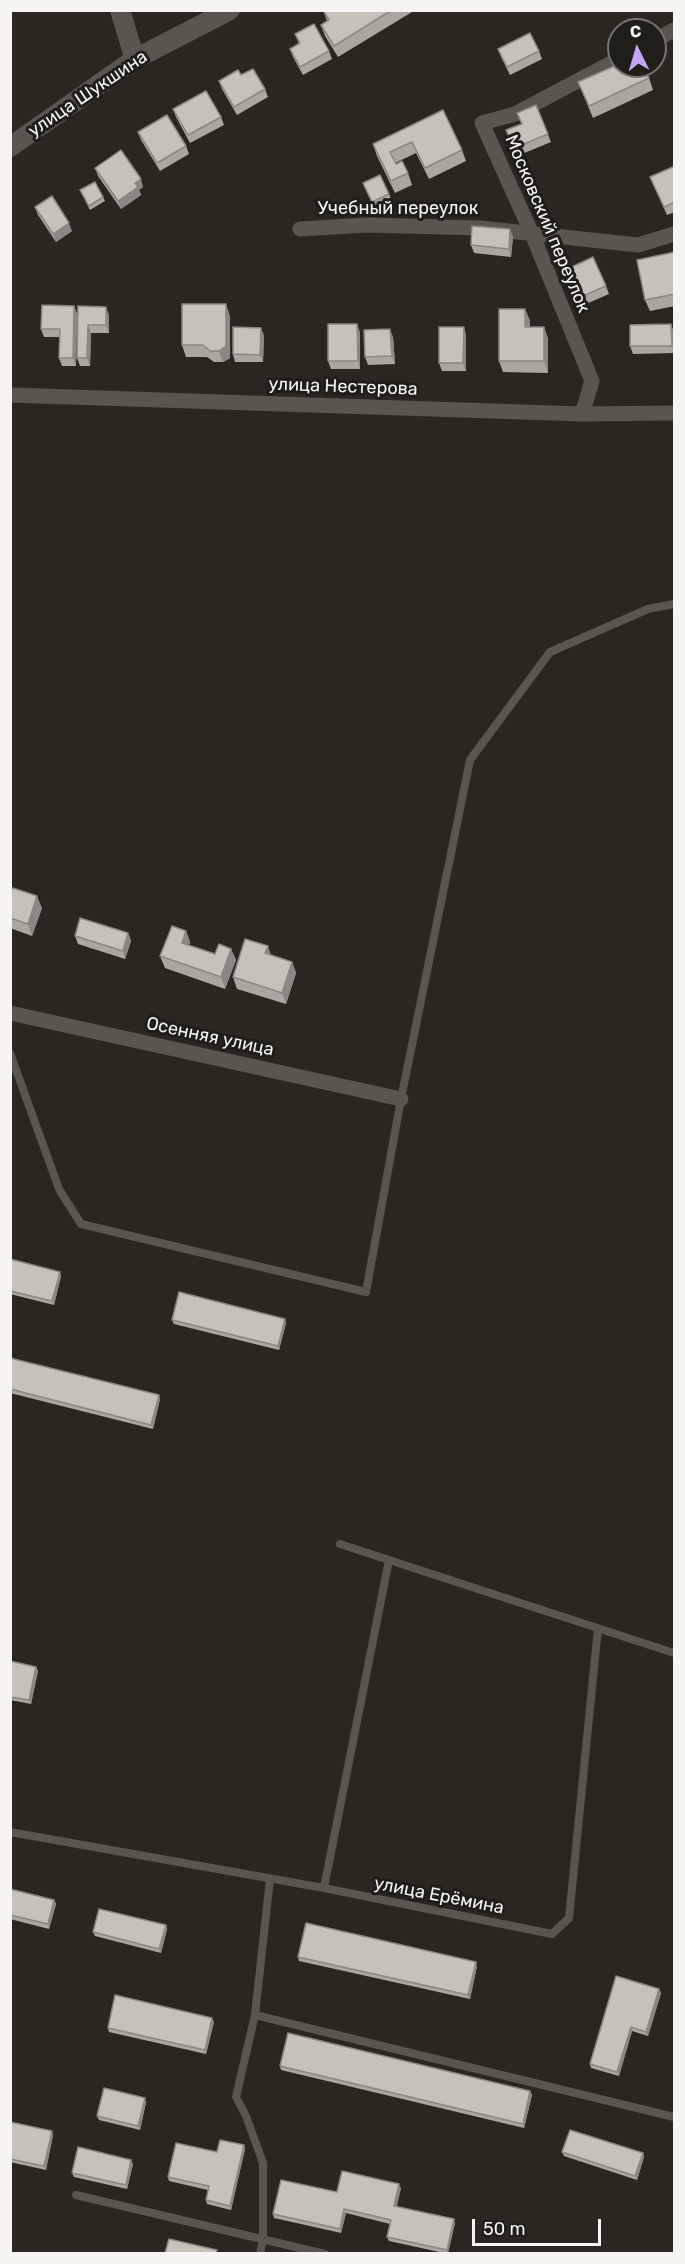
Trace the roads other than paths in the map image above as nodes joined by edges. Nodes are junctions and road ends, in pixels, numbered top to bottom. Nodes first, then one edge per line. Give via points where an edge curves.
1 (120, 10) edge
2 (230, 10) edge
3 (135, 59) junction
4 (607, 65) edge
5 (10, 147) edge
6 (300, 229) dead end
7 (532, 234) junction
8 (675, 234) edge
9 (10, 395) edge
10 (675, 413) edge
11 (582, 414) junction
12 (675, 604) edge
13 (10, 1013) edge
14 (10, 1053) edge
15 (401, 1099) junction
16 (340, 1544) dead end
17 (389, 1560) junction
18 (598, 1628) junction
19 (675, 1653) edge
20 (10, 1832) edge
21 (270, 1879) junction
22 (324, 1888) junction
23 (255, 2015) junction
24 (675, 2117) edge
25 (76, 2195) dead end
26 (263, 2239) junction
27 (260, 2253) edge
28 (325, 2253) edge

1 - 3 street
2 - 3 street, улица Шукшина
3 - 5 street, улица Шукшина
4 - 7 street, Московский переулок via 515,114 482,123
6 - 7 street, Учебный переулок via 367,225 480,228
7 - 8 street, Учебный переулок via 638,245
7 - 11 street, Московский переулок via 592,381
9 - 11 street, улица Нестерова
10 - 11 street, улица Нестерова
12 - 15 lane via 648,609 550,652 470,760
13 - 15 street, Осенняя улица
14 - 15 lane via 59,1189 81,1224 366,1292
16 - 17 lane
17 - 18 lane
17 - 22 lane
18 - 19 lane
18 - 22 lane, улица Ерёмина via 569,1918 552,1934
20 - 21 lane, улица Ерёмина
21 - 22 lane, улица Ерёмина
21 - 23 lane
23 - 24 lane
23 - 26 lane via 236,2097 263,2163
25 - 26 lane
26 - 27 lane
26 - 28 lane

